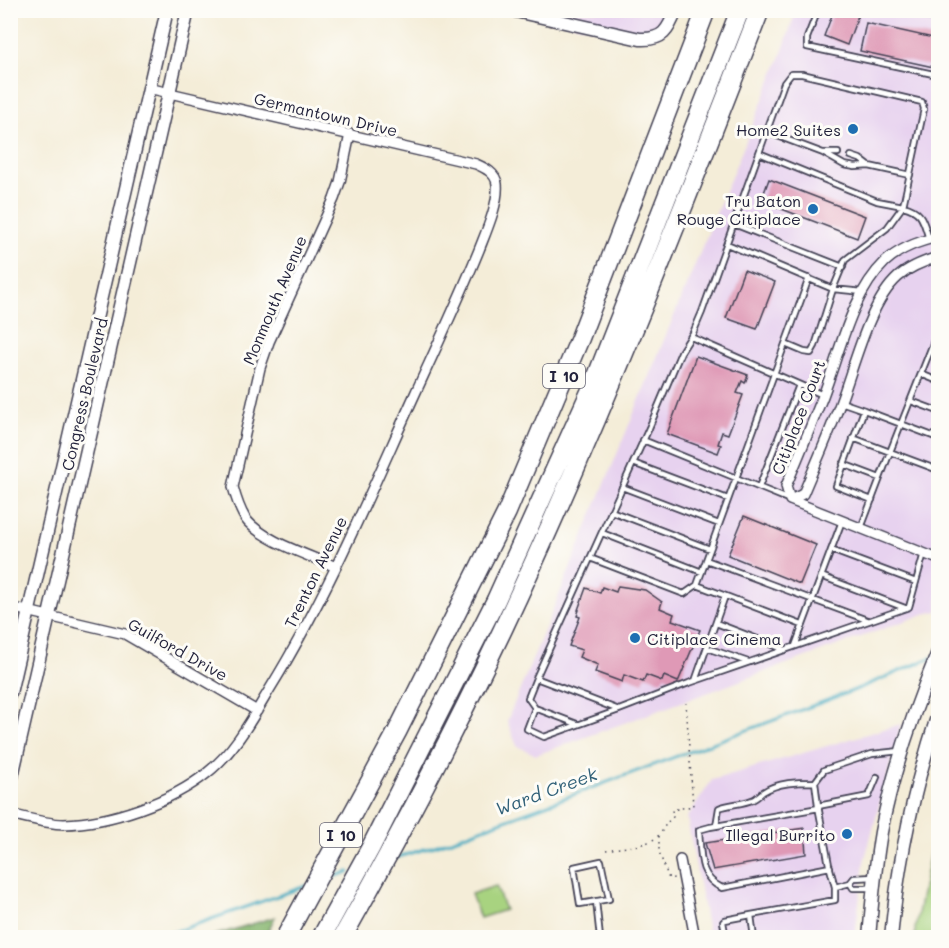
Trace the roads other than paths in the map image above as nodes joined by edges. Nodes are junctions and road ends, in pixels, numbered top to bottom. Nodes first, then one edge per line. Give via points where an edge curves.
1 (13, 10) edge
2 (167, 10) edge
3 (188, 10) edge
4 (635, 10) edge
5 (641, 10) edge
6 (676, 10) edge
7 (706, 10) edge
8 (740, 10) edge
9 (760, 10) edge
10 (818, 10) edge
11 (516, 11) edge
12 (552, 15) edge
13 (10, 22) edge
14 (939, 75) edge
15 (148, 88) junction
16 (170, 93) junction
17 (767, 132) junction
18 (350, 134) junction
19 (759, 153) junction
20 (823, 153) junction
21 (838, 153) dead end
22 (850, 156) dead end
23 (869, 166) junction
24 (494, 175) joint
25 (910, 175) junction
26 (939, 182) edge
27 (939, 200) edge
28 (903, 206) junction
29 (734, 224) junction
30 (934, 238) edge
31 (727, 244) junction
32 (937, 257) edge
33 (110, 262) junction
34 (130, 267) junction
35 (843, 267) junction
36 (809, 278) junction
37 (833, 289) junction
38 (863, 291) junction
39 (879, 301) junction
40 (939, 336) edge
41 (691, 337) junction
42 (784, 344) junction
43 (931, 350) junction
44 (939, 353) edge
45 (773, 373) junction
46 (921, 374) junction
47 (939, 381) edge
48 (799, 385) junction
49 (823, 395) junction
50 (911, 401) junction
51 (841, 402) junction
52 (864, 410) junction
53 (939, 411) edge
54 (901, 424) junction
55 (69, 437) junction
56 (854, 438) junction
57 (939, 438) edge
58 (643, 440) junction
59 (90, 442) junction
60 (891, 452) junction
61 (633, 463) junction
62 (843, 464) junction
63 (939, 470) edge
64 (735, 477) junction
65 (880, 478) junction
66 (622, 487) junction
67 (759, 487) junction
68 (728, 499) junction
69 (790, 500) junction
70 (872, 500) junction
71 (611, 511) junction
72 (842, 521) junction
73 (719, 524) junction
74 (861, 528) junction
75 (602, 533) junction
76 (710, 549) junction
77 (831, 550) junction
78 (924, 553) junction
79 (590, 558) junction
80 (939, 559) edge
81 (706, 560) junction
82 (336, 567) junction
83 (702, 572) junction
84 (821, 576) junction
85 (916, 582) junction
86 (697, 585) junction
87 (725, 596) junction
88 (812, 600) junction
89 (10, 607) edge
90 (905, 608) junction
91 (30, 611) junction
92 (50, 616) junction
93 (867, 621) junction
94 (716, 623) junction
95 (802, 626) junction
96 (795, 646) junction
97 (707, 648) junction
98 (784, 649) junction
99 (939, 652) edge
100 (748, 662) junction
101 (536, 678) junction
102 (695, 681) junction
103 (10, 693) edge
104 (535, 708) junction
105 (619, 710) junction
106 (257, 711) junction
107 (939, 714) edge
108 (578, 725) junction
109 (902, 750) junction
110 (877, 777) dead end
111 (815, 782) junction
112 (10, 785) edge
113 (819, 807) junction
114 (10, 814) edge
115 (716, 826) junction
116 (680, 860) dead end
117 (830, 867) junction
118 (874, 882) junction
119 (850, 883) junction
120 (835, 887) junction
121 (596, 901) junction
122 (751, 915) junction
123 (285, 938) edge
124 (321, 938) edge
125 (342, 938) edge
126 (600, 938) edge
127 (695, 938) edge
128 (726, 938) edge
129 (754, 938) edge
130 (869, 938) edge
131 (891, 938) edge

1 - 13 street
2 - 15 street, Congress Boulevard
3 - 16 street, Congress Boulevard
4 - 5 lane
6 - 12 street via 666,32 659,37 640,39
7 - 123 highway, I 10 via 580,338 507,512 397,732
8 - 124 highway, I 10 via 595,381 496,600
9 - 125 highway via 594,426 503,629
10 - 14 lane via 807,47
11 - 12 street
15 - 16 street, Germantown Drive
15 - 33 street, Congress Boulevard
16 - 18 street, Germantown Drive
16 - 34 street, Congress Boulevard
17 - 19 lane
17 - 20 lane
17 - 25 lane via 784,83 791,74 922,102 924,109
18 - 24 street, Germantown Drive via 476,164
18 - 82 street, Monmouth Avenue via 334,199 260,368 233,487 246,520 262,534
19 - 28 lane via 877,201
19 - 29 lane
20 - 21 lane
20 - 23 lane via 844,165
22 - 23 lane
23 - 25 lane
24 - 82 street, Trenton Avenue via 496,196 465,285
25 - 28 lane
26 - 27 lane
28 - 30 lane via 915,209
28 - 35 lane via 887,228 846,260
29 - 31 lane
29 - 35 lane
30 - 32 street
30 - 38 street, Citiplace Court via 886,261
31 - 36 lane
31 - 41 lane
32 - 39 street, Citiplace Court via 898,276
33 - 34 street
33 - 55 street, Congress Boulevard
34 - 59 street, Congress Boulevard
35 - 37 lane
36 - 37 lane
36 - 42 lane
37 - 38 lane
37 - 42 lane via 811,353
38 - 39 street
38 - 49 street, Citiplace Court
39 - 51 street, Citiplace Court
40 - 43 lane
41 - 45 lane
41 - 58 lane
42 - 45 lane
43 - 44 lane
43 - 46 lane
45 - 48 lane
45 - 64 lane
46 - 47 lane
46 - 50 lane
48 - 49 lane
48 - 67 lane
49 - 51 street
49 - 69 street, Citiplace Court via 786,486
50 - 53 lane
50 - 54 lane
51 - 52 lane
51 - 69 street, Citiplace Court via 803,494
52 - 54 lane
52 - 56 lane
54 - 57 lane
54 - 60 lane
55 - 59 street
55 - 91 street, Congress Boulevard
56 - 60 lane
56 - 62 lane
58 - 61 lane
58 - 64 lane
59 - 92 street, Congress Boulevard
60 - 63 lane
60 - 65 lane
61 - 66 lane
61 - 68 lane
62 - 65 lane
62 - 70 lane via 836,486
64 - 67 lane
64 - 68 lane
65 - 70 lane
66 - 71 lane
66 - 73 lane
67 - 69 lane
68 - 73 lane
69 - 72 street
70 - 74 lane
71 - 75 lane
71 - 76 lane
72 - 74 street
72 - 77 lane
73 - 76 lane
74 - 78 street
75 - 79 lane
75 - 83 lane
76 - 81 lane
77 - 84 lane
77 - 85 lane
78 - 80 street
78 - 85 lane
79 - 86 lane via 684,594
79 - 101 lane
81 - 83 lane
81 - 88 lane
82 - 106 street, Trenton Avenue via 301,638
83 - 86 lane
84 - 88 lane
84 - 90 lane
85 - 90 lane via 912,602
86 - 87 lane
87 - 94 lane
87 - 95 lane
88 - 93 lane
88 - 95 lane
89 - 91 street, Guilford Drive
90 - 93 lane
91 - 92 street, Guilford Drive
91 - 103 street, Congress Boulevard
92 - 106 street, Guilford Drive via 125,634
92 - 112 street, Congress Boulevard
93 - 96 lane
94 - 97 lane
94 - 98 lane
95 - 96 lane
96 - 98 lane
97 - 100 lane
97 - 102 lane
98 - 100 lane
99 - 109 street
100 - 102 lane
101 - 104 lane via 528,698
101 - 105 lane
102 - 105 lane
104 - 108 lane
104 - 108 lane via 527,729 530,732 544,736
105 - 108 lane
106 - 114 street, Trenton Avenue via 207,773 172,796 142,808 62,824
107 - 131 street via 909,817
109 - 111 lane via 872,754 824,770
109 - 118 street
110 - 113 lane via 869,796
111 - 113 lane
111 - 115 lane via 774,786 753,800 728,804 719,808
113 - 115 lane
113 - 117 lane
115 - 117 lane via 699,830 702,866 711,883 722,888
116 - 127 street
117 - 120 lane
118 - 119 lane via 854,878
118 - 119 lane via 853,888
118 - 130 street
119 - 120 lane
120 - 122 lane via 835,900
121 - 121 lane via 609,899 601,861 574,867 580,904
121 - 126 lane
122 - 128 lane via 723,921
122 - 129 lane

